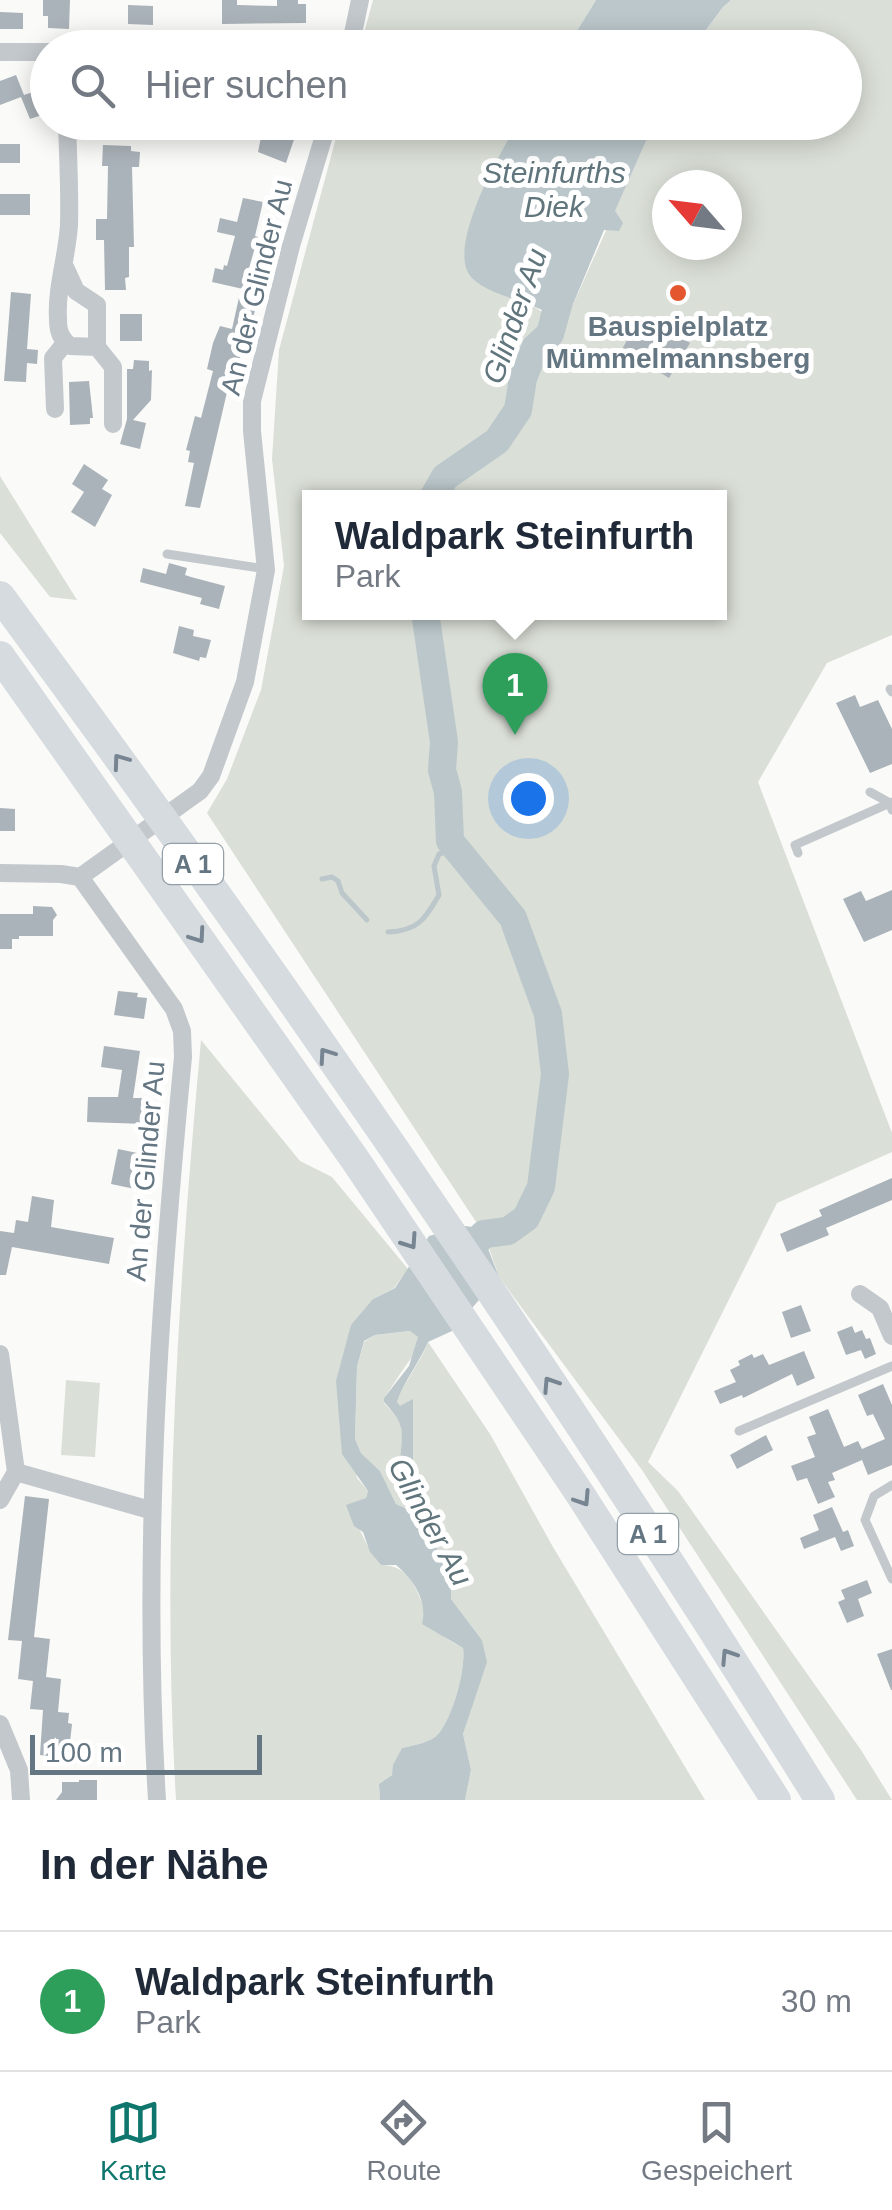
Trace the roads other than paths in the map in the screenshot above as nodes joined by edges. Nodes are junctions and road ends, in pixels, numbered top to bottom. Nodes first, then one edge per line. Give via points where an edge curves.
1 (360, 0) edge
2 (354, 30) edge
3 (0, 52) edge
4 (30, 52) edge
5 (67, 140) edge
6 (322, 140) edge
7 (65, 267) junction
8 (65, 343) junction
9 (97, 347) junction
10 (55, 409) dead end
11 (113, 424) dead end
12 (167, 554) dead end
13 (266, 569) junction
14 (0, 596) edge
15 (0, 656) edge
16 (870, 792) dead end
17 (891, 805) edge
18 (798, 853) dead end
19 (87, 871) junction
20 (0, 873) edge
21 (860, 1294) dead end
22 (892, 1336) edge
23 (0, 1354) edge
24 (892, 1366) edge
25 (740, 1431) dead end
26 (16, 1472) junction
27 (892, 1485) edge
28 (0, 1500) edge
29 (150, 1510) junction
30 (892, 1579) edge
31 (0, 1724) edge
32 (20, 1800) edge
33 (157, 1800) edge
34 (776, 1800) edge
35 (820, 1800) edge

1 - 2 street
3 - 4 street
5 - 7 street
6 - 13 street, An der Glinder Au via 252,400
7 - 8 street via 58,293
7 - 9 street via 76,291 97,305
8 - 9 street
8 - 10 street via 54,358
9 - 11 street via 114,367
12 - 13 lane
13 - 19 street, An der Glinder Au via 245,682 210,776 200,791
35 -> 14 highway, A 1 via 515,1330
15 -> 34 highway, A 1 via 356,1161
16 - 17 lane
17 - 18 lane via 795,845
19 - 20 street
19 - 29 street, An der Glinder Au via 182,1032
21 - 22 street via 880,1308
23 - 26 street
24 - 25 lane
26 - 28 street
26 - 29 street
27 - 30 lane via 874,1496 865,1520
29 - 33 street, An der Glinder Au
31 - 32 street via 19,1770

